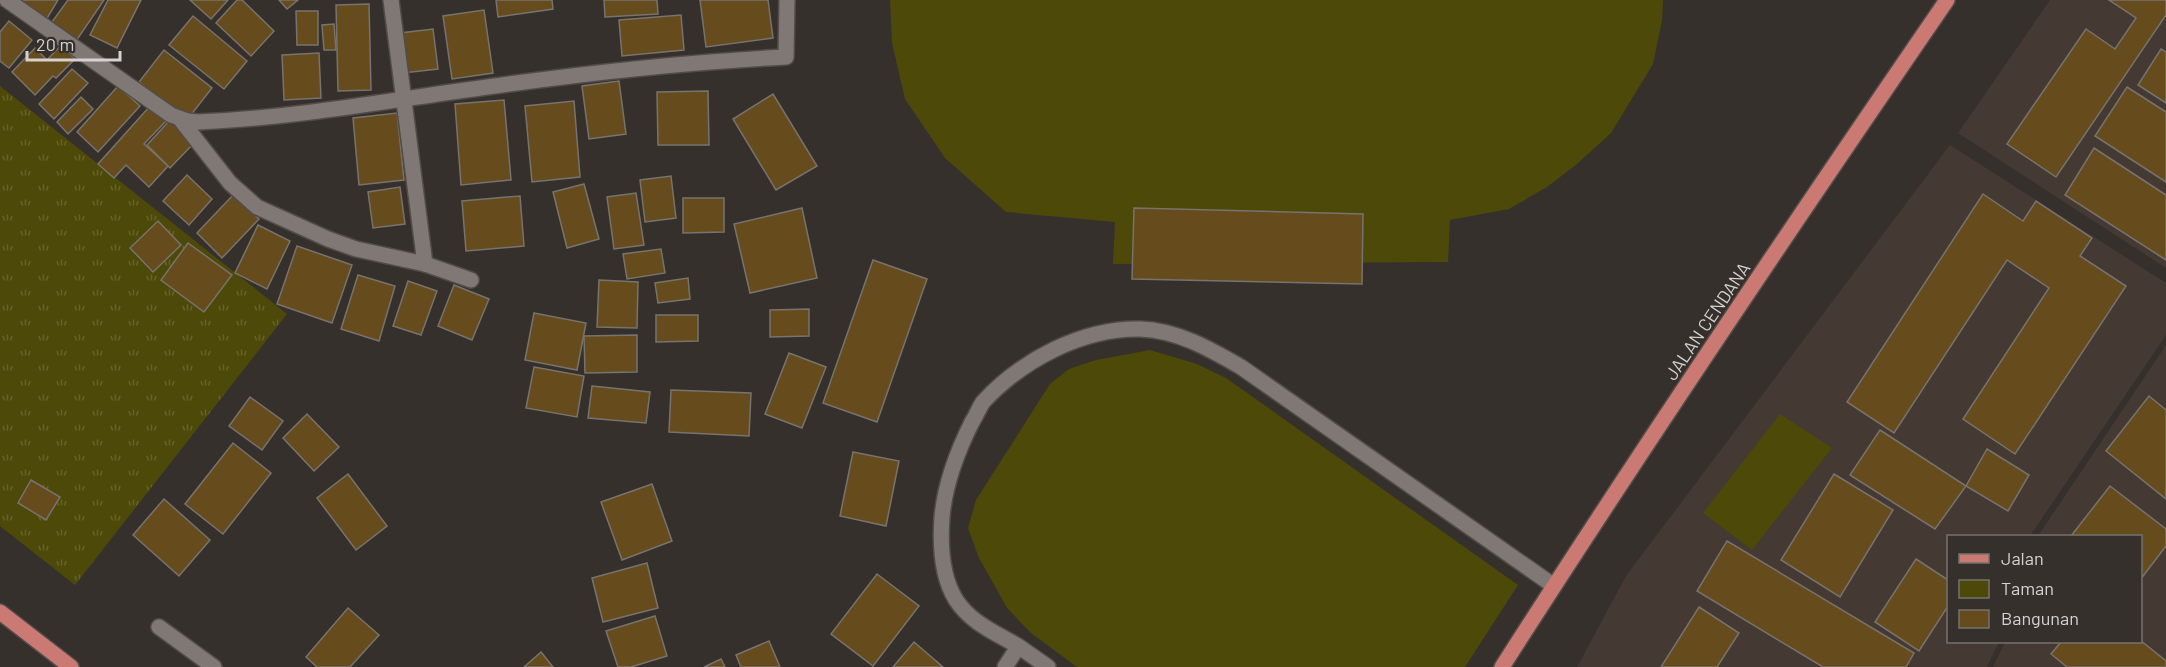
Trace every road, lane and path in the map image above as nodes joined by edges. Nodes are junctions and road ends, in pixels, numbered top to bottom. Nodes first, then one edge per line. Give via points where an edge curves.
1 (7, 0) edge
2 (391, 0) edge
3 (787, 0) edge
4 (1947, 0) edge
5 (404, 99) junction
6 (180, 118) junction
7 (425, 264) junction
8 (471, 280) dead end
9 (1554, 586) junction
10 (0, 612) edge
11 (159, 627) dead end
12 (1018, 647) junction
13 (71, 667) edge
14 (214, 667) edge
15 (1005, 667) edge
16 (1048, 667) edge
17 (1502, 667) edge

1 - 6 street
2 - 5 street
3 - 5 street via 786,57 598,71
4 - 9 main road, JALAN CENDANA
5 - 6 street via 229,120 198,122
5 - 7 street
6 - 7 street via 209,159 257,207 356,249
7 - 8 street
9 - 12 street via 1241,367 1199,344 1163,332 1114,331 1065,345 1011,377 982,404 951,471 941,534 946,576 967,613
9 - 17 main road, JALAN CENDANA
10 - 13 main road
11 - 14 street
12 - 15 street
12 - 16 street

